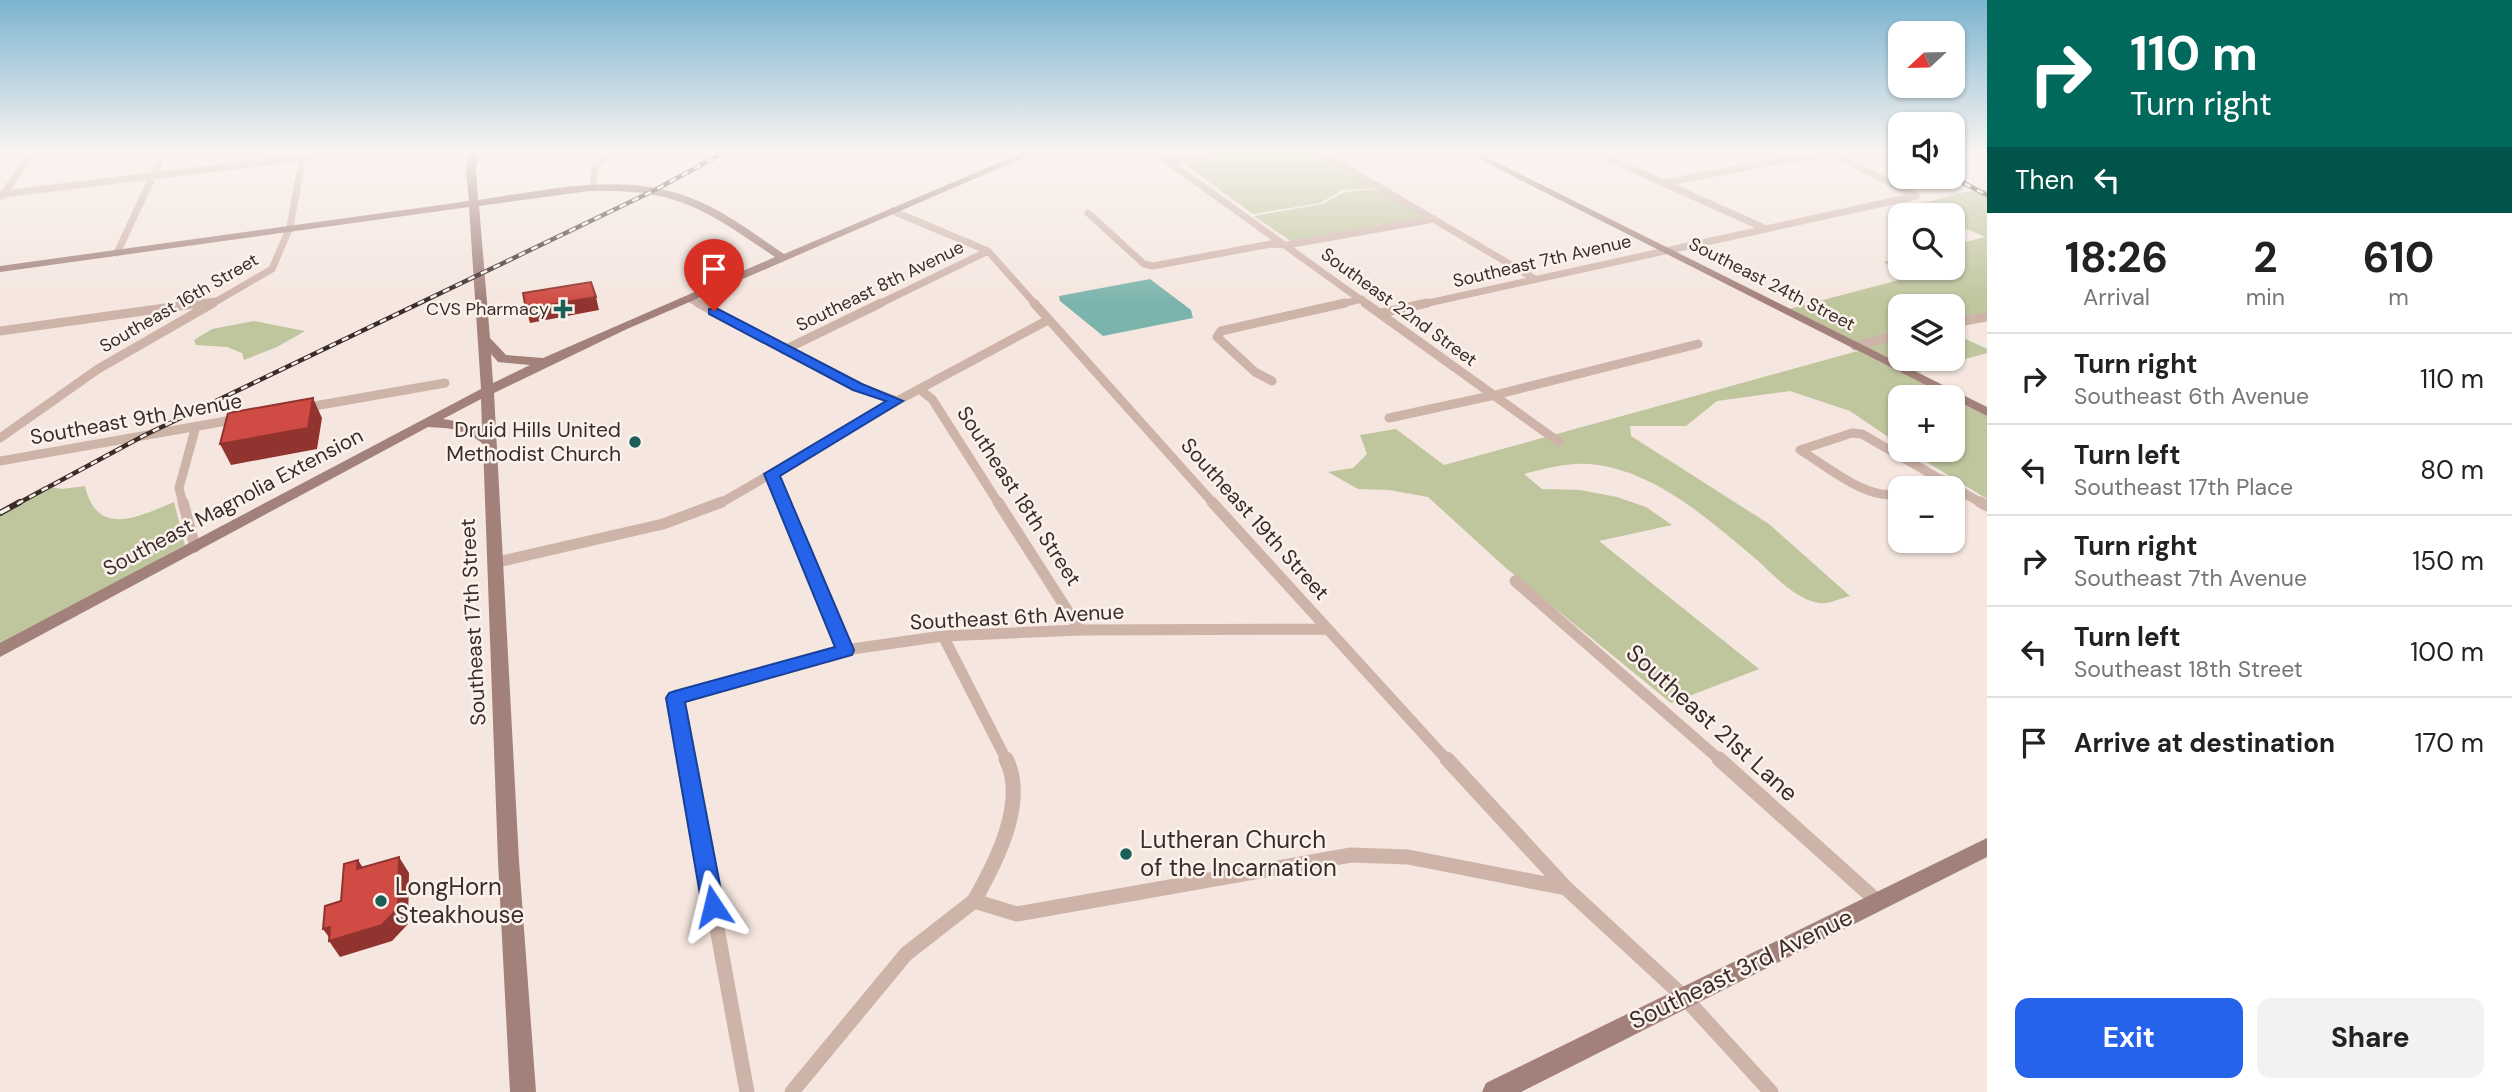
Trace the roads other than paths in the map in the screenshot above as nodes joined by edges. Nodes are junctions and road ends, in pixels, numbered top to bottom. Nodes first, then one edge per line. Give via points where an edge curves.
1 (141, 201) edge
2 (294, 201) edge
3 (490, 201) edge
4 (686, 201) edge
5 (917, 201) edge
6 (1225, 201) edge
7 (1403, 201) edge
8 (1567, 201) edge
9 (1704, 201) edge
10 (1892, 201) edge
11 (474, 203) junction
12 (893, 211) junction
13 (1088, 214) dead end
14 (1434, 219) junction
15 (1764, 228) junction
16 (289, 229) junction
17 (1287, 245) junction
18 (1665, 250) junction
19 (988, 251) junction
20 (117, 253) junction
21 (783, 258) junction
22 (0, 269) edge
23 (1535, 279) junction
24 (690, 299) junction
25 (1362, 299) junction
26 (219, 301) junction
27 (1381, 313) junction
28 (1987, 317) edge
29 (1048, 320) junction
30 (1965, 321) edge
31 (0, 331) edge
32 (1888, 338) edge
33 (486, 341) junction
34 (1698, 344) dead end
35 (1855, 346) junction
36 (784, 350) junction
37 (545, 362) junction
38 (1272, 381) dead end
39 (445, 383) dead end
40 (919, 389) junction
41 (487, 393) junction
42 (1495, 396) junction
43 (897, 401) junction
44 (289, 410) edge
45 (1987, 412) edge
46 (249, 417) edge
47 (1389, 418) dead end
48 (425, 423) junction
49 (196, 426) junction
50 (0, 438) edge
51 (489, 442) junction
52 (1559, 442) dead end
53 (0, 461) edge
54 (772, 474) junction
55 (1937, 476) edge
56 (1965, 493) edge
57 (1888, 497) edge
58 (1987, 506) edge
59 (195, 547) junction
60 (493, 563) junction
61 (1515, 581) dead end
62 (1325, 629) junction
63 (1080, 630) junction
64 (943, 636) junction
65 (845, 650) junction
66 (0, 651) edge
67 (1987, 847) edge
68 (1566, 888) junction
69 (974, 901) junction
70 (1877, 901) junction
71 (1684, 997) junction
72 (523, 1092) edge
73 (747, 1092) edge
74 (792, 1092) edge
75 (1495, 1092) edge
76 (1771, 1092) edge

1 - 20 street
2 - 16 street, Southeast 16th Street
3 - 11 main road
4 - 21 main road
5 - 12 main road, Southeast Magnolia Extension
6 - 17 street, Southeast 22nd Street
7 - 14 street
8 - 18 main road, Southeast 24th Street
9 - 15 street
10 - 15 street, Southeast 7th Avenue
11 - 16 main road
11 - 33 main road, Southeast 17th Street
12 - 19 street, Southeast 19th Street
12 - 21 main road, Southeast Magnolia Extension
13 - 17 street via 1144,264 1153,266
14 - 17 street
14 - 23 street
15 - 18 street, Southeast 7th Avenue
16 - 20 main road
16 - 26 street, Southeast 16th Street via 272,269
17 - 25 street, Southeast 22nd Street
18 - 23 street, Southeast 7th Avenue
18 - 35 main road, Southeast 24th Street
19 - 29 street, Southeast 19th Street
19 - 36 street, Southeast 8th Avenue
20 - 22 main road
21 - 24 main road, Southeast Magnolia Extension
23 - 27 street, Southeast 7th Avenue
24 - 36 street
24 - 37 main road, Southeast Magnolia Extension
25 - 27 street, Southeast 22nd Street
25 - 38 street via 1221,331 1217,337 1255,372
26 - 31 street
26 - 50 street, Southeast 16th Street via 84,375
27 - 42 street, Southeast 22nd Street
28 - 30 street
29 - 40 street
29 - 62 street, Southeast 19th Street
32 - 35 street
33 - 37 main road via 502,359
33 - 41 main road, Southeast 17th Street
34 - 42 street
35 - 45 main road, Southeast 24th Street
36 - 43 street
37 - 41 main road, Southeast Magnolia Extension
39 - 44 street
40 - 43 street
40 - 63 street, Southeast 18th Street via 932,399
41 - 48 main road, Southeast Magnolia Extension
41 - 51 main road, Southeast 17th Street
42 - 47 street
42 - 52 street, Southeast 22nd Street
43 - 54 street
46 - 49 street, Southeast 9th Avenue
48 - 51 main road via 464,424
48 - 59 main road, Southeast Magnolia Extension
49 - 53 street, Southeast 9th Avenue
49 - 59 street via 180,488
51 - 60 main road, Southeast 17th Street
54 - 60 street via 715,506 663,524
54 - 65 street
55 - 57 street via 1857,432 1800,450 1867,491
56 - 58 street
59 - 66 main road, Southeast Magnolia Extension
60 - 72 main road, Southeast 17th Street
61 - 70 street, Southeast 21st Lane
62 - 63 street, Southeast 6th Avenue
62 - 68 street, Southeast 19th Street
63 - 64 street, Southeast 6th Avenue
64 - 65 street, Southeast 6th Avenue
64 - 69 street via 1012,770 1012,810 998,859
65 - 73 street, Southeast 6th Avenue via 675,698
67 - 70 main road, Southeast 3rd Avenue
68 - 69 street via 1408,857 1351,855 1017,914
68 - 71 street, Southeast 19th Street
69 - 74 street via 906,954
70 - 71 main road, Southeast 3rd Avenue
71 - 75 main road, Southeast 3rd Avenue
71 - 76 street

